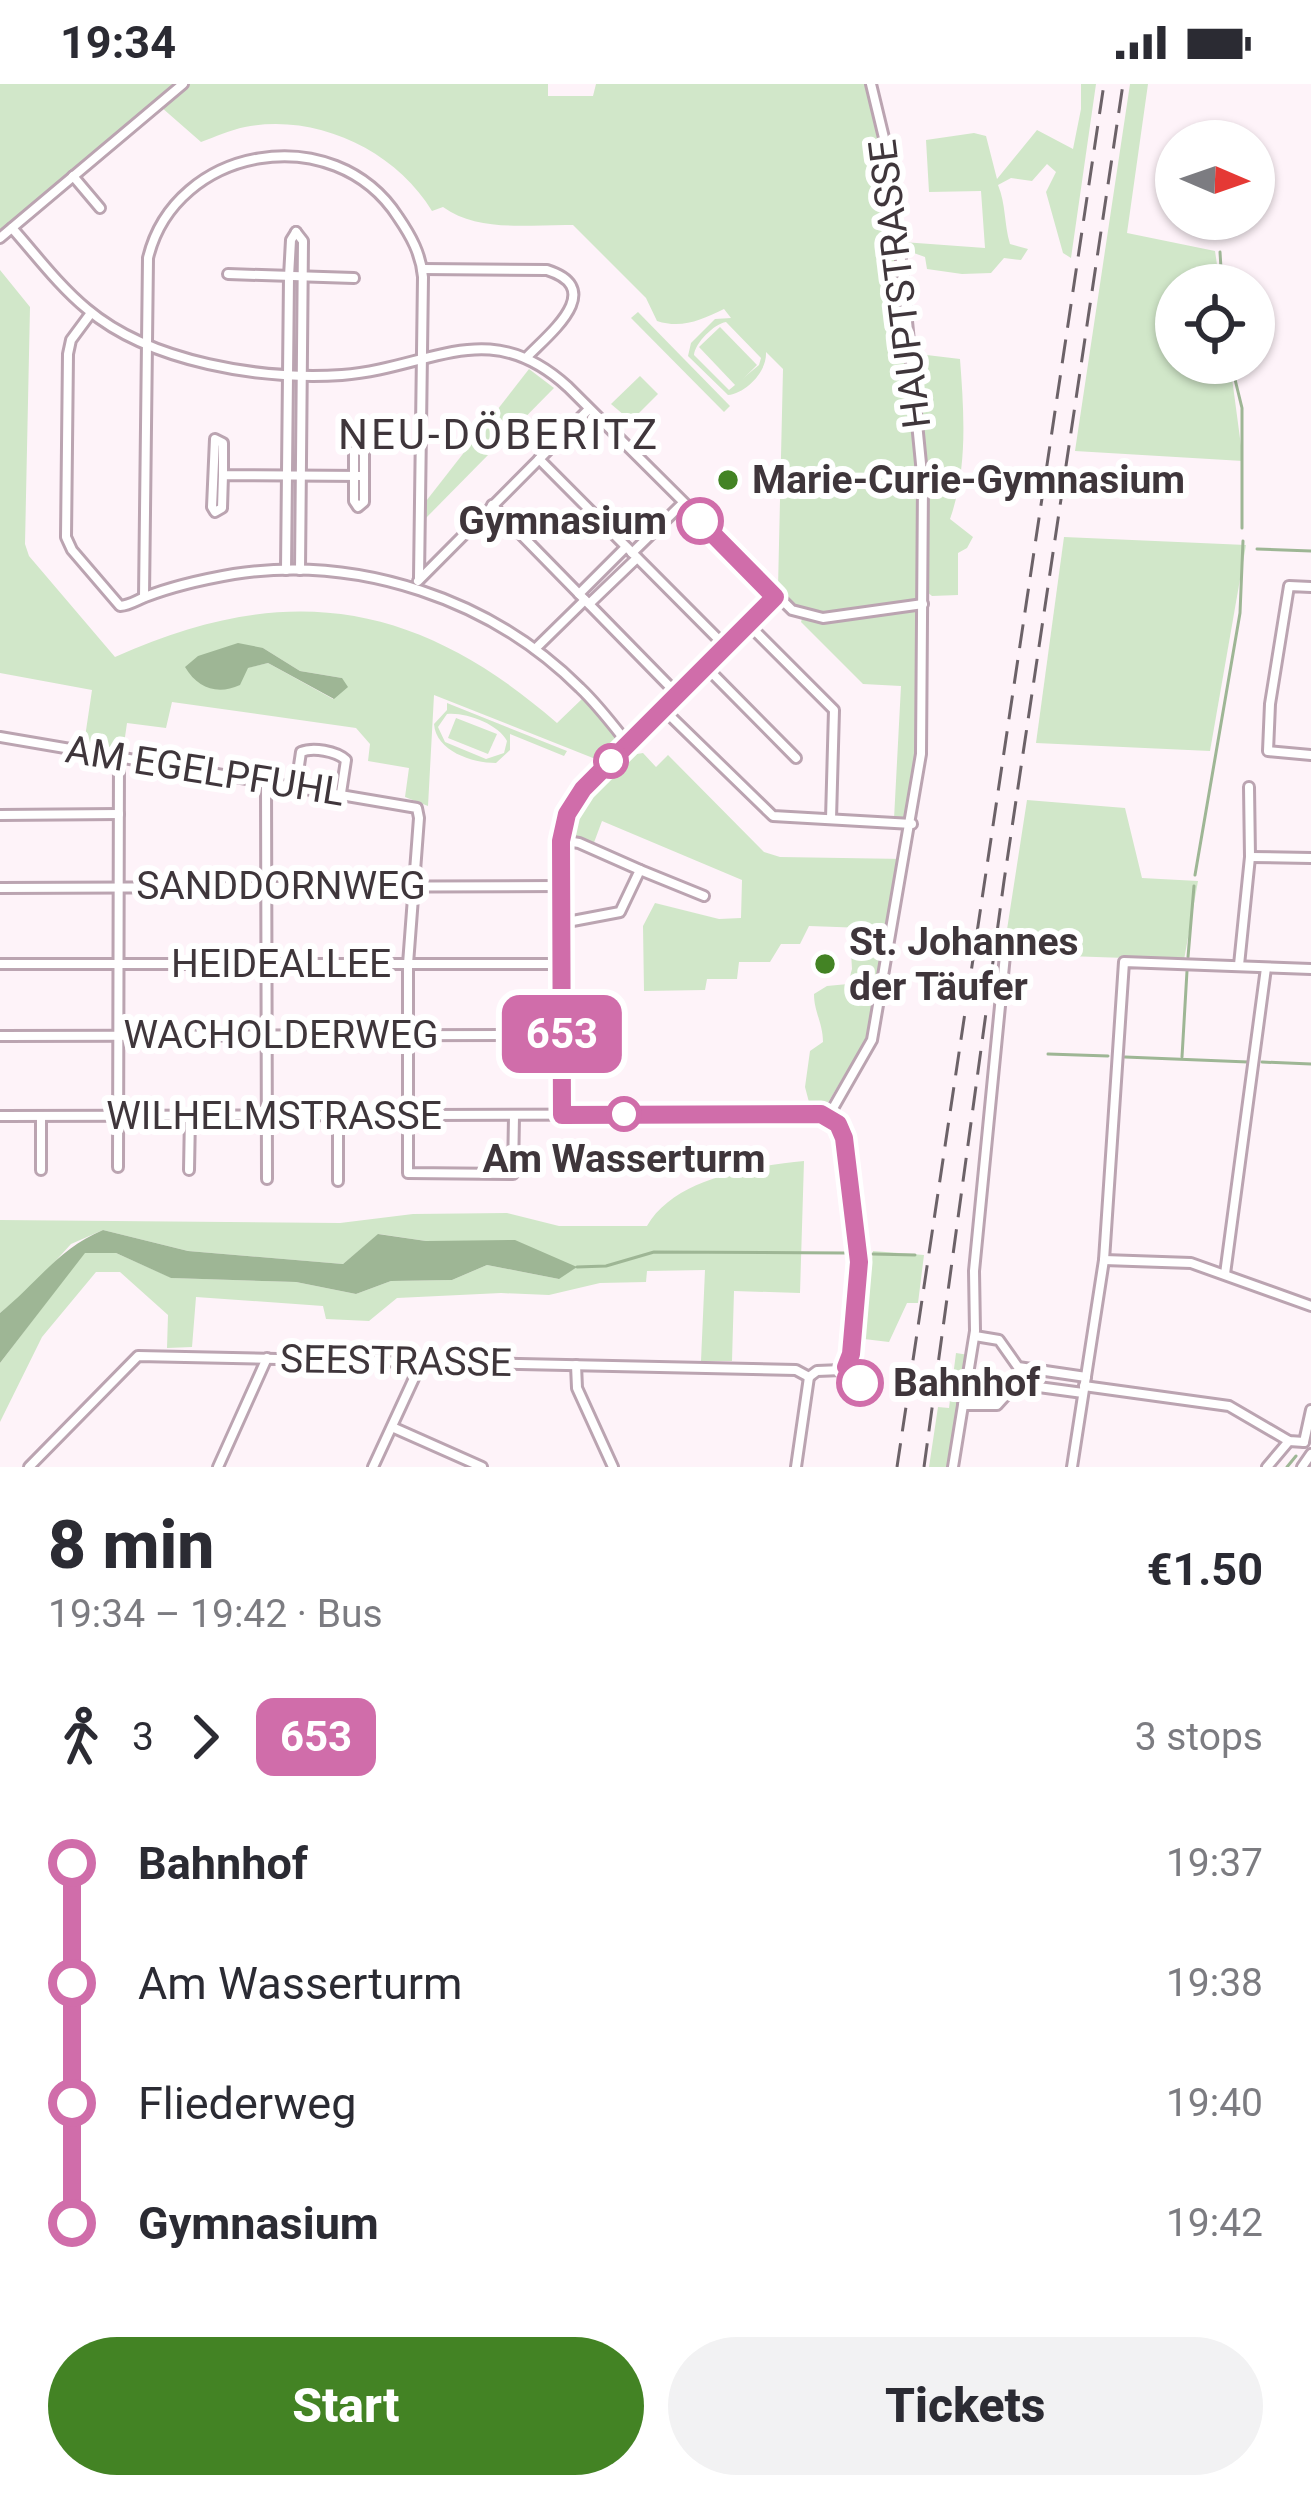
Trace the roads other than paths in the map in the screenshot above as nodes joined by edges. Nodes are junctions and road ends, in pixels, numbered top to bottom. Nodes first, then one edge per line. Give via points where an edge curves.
1 (183, 84) edge
2 (871, 84) edge
3 (73, 176) junction
4 (100, 208) dead end
5 (12, 227) junction
6 (0, 238) edge
7 (422, 269) junction
8 (227, 274) dead end
9 (289, 277) junction
10 (303, 277) junction
11 (354, 278) dead end
12 (91, 313) junction
13 (147, 342) junction
14 (526, 358) junction
15 (420, 359) junction
16 (288, 375) junction
17 (303, 375) junction
18 (590, 409) junction
19 (539, 459) junction
20 (223, 475) junction
21 (286, 476) junction
22 (301, 476) junction
23 (359, 476) dead end
24 (682, 503) junction
25 (492, 505) junction
26 (631, 553) junction
27 (286, 570) junction
28 (300, 570) junction
29 (417, 583) junction
30 (1311, 587) edge
31 (144, 597) junction
32 (775, 597) junction
33 (584, 599) junction
34 (923, 604) junction
35 (749, 625) junction
36 (725, 647) junction
37 (535, 649) junction
38 (706, 667) junction
39 (677, 694) junction
40 (663, 710) junction
41 (0, 737) edge
42 (628, 744) junction
43 (1311, 755) edge
44 (119, 757) junction
45 (796, 758) dead end
46 (266, 782) junction
47 (296, 786) junction
48 (1249, 787) dead end
49 (341, 793) junction
50 (0, 814) edge
51 (119, 814) junction
52 (831, 819) junction
53 (912, 824) junction
54 (561, 841) junction
55 (1250, 857) junction
56 (1311, 858) edge
57 (640, 870) junction
58 (415, 885) junction
59 (562, 886) junction
60 (119, 887) junction
61 (266, 887) junction
62 (0, 888) edge
63 (704, 896) dead end
64 (562, 922) junction
65 (1005, 955) dead end
66 (0, 964) edge
67 (119, 964) junction
68 (267, 964) junction
69 (408, 964) junction
70 (562, 964) junction
71 (1238, 965) junction
72 (1266, 968) junction
73 (1311, 969) edge
74 (407, 1034) junction
75 (267, 1035) junction
76 (562, 1035) junction
77 (0, 1036) edge
78 (119, 1036) junction
79 (562, 1115) junction
80 (0, 1116) edge
81 (41, 1116) junction
82 (118, 1116) junction
83 (190, 1116) junction
84 (338, 1116) junction
85 (514, 1116) junction
86 (267, 1117) junction
87 (408, 1117) junction
88 (828, 1117) junction
89 (118, 1167) dead end
90 (41, 1170) dead end
91 (189, 1170) dead end
92 (267, 1178) dead end
93 (338, 1181) dead end
94 (1104, 1260) junction
95 (1225, 1274) junction
96 (1311, 1306) edge
97 (975, 1336) junction
98 (267, 1358) junction
99 (422, 1361) junction
100 (576, 1365) junction
101 (809, 1377) junction
102 (1084, 1385) junction
103 (963, 1405) junction
104 (1311, 1410) edge
105 (392, 1427) junction
106 (1289, 1441) junction
107 (1304, 1442) junction
108 (1311, 1454) edge
109 (28, 1467) edge
110 (218, 1467) edge
111 (374, 1467) edge
112 (482, 1467) edge
113 (613, 1467) edge
114 (796, 1467) edge
115 (953, 1467) edge
116 (1072, 1467) edge
117 (1267, 1467) edge
118 (1302, 1467) edge

1 - 3 street
2 - 34 street, HAUPTSTRASSE via 914,383
3 - 4 street
3 - 5 street
5 - 6 street
5 - 12 street
7 - 13 street via 393,208 347,172 297,156 237,162 180,197 153,237
7 - 14 street via 547,270 566,278 570,313
7 - 15 street
8 - 9 street
9 - 10 street
9 - 10 street via 296,232
9 - 16 street
10 - 11 street
10 - 17 street
12 - 13 street
12 - 31 street via 68,354 66,537 120,606
13 - 16 street via 212,364
13 - 31 street
14 - 15 street via 470,347
14 - 18 street
15 - 17 street
15 - 29 street
16 - 17 street
16 - 21 street
17 - 22 street
18 - 19 street
18 - 24 street
19 - 25 street
19 - 26 street
20 - 20 street via 223,443 215,439 215,512
20 - 21 street
21 - 22 street
21 - 27 street
22 - 23 street
22 - 28 street
24 - 26 street
24 - 32 street
25 - 29 street
25 - 33 street
26 - 33 street
26 - 33 street
26 - 36 street
27 - 28 street
27 - 31 street
28 - 29 street
29 - 37 street
30 - 43 street via 1289,586 1268,751
32 - 34 street via 812,617
32 - 35 street
33 - 37 street
33 - 39 street
34 - 53 street, HAUPTSTRASSE
35 - 36 street
35 - 52 street via 834,710
36 - 38 street
37 - 42 street
38 - 39 street
38 - 45 street
39 - 40 street
40 - 42 street
40 - 52 street via 770,814
41 - 44 street, AM EGELPFUHL
42 - 54 street via 572,803
44 - 46 street, AM EGELPFUHL
44 - 51 street
46 - 47 street, AM EGELPFUHL
46 - 61 street
47 - 49 street, AM EGELPFUHL
47 - 49 street via 309,748 346,760
48 - 55 street
49 - 58 street, AM EGELPFUHL via 417,808
50 - 51 street
51 - 60 street
52 - 53 street
53 - 88 street, HAUPTSTRASSE via 872,1040
54 - 57 street
54 - 59 street
55 - 56 street
55 - 71 street
57 - 63 street
57 - 64 street via 620,912
58 - 59 street, SANDDORNWEG
58 - 61 street, SANDDORNWEG
58 - 69 street
59 - 64 street
60 - 61 street, SANDDORNWEG
60 - 62 street, SANDDORNWEG
60 - 67 street
61 - 68 street
64 - 70 street
65 - 97 street via 974,1271
66 - 67 street, HEIDEALLEE
67 - 68 street, HEIDEALLEE
67 - 78 street
68 - 69 street, HEIDEALLEE
68 - 75 street
69 - 70 street, HEIDEALLEE
69 - 74 street
70 - 76 street
71 - 72 street
71 - 94 street via 1124,962
72 - 73 street
72 - 95 street
74 - 75 street, WACHOLDERWEG
74 - 76 street, WACHOLDERWEG
74 - 87 street
75 - 78 street, WACHOLDERWEG
75 - 86 street
76 - 79 street
77 - 78 street, WACHOLDERWEG
78 - 82 street
79 - 85 street, WILHELMSTRASSE
79 - 88 street, WILHELMSTRASSE
80 - 81 street, WILHELMSTRASSE
81 - 82 street, WILHELMSTRASSE
81 - 90 street
82 - 83 street, WILHELMSTRASSE
82 - 89 street
83 - 86 street, WILHELMSTRASSE
83 - 91 street
84 - 86 street, WILHELMSTRASSE
84 - 87 street, WILHELMSTRASSE
84 - 93 street
85 - 87 street, WILHELMSTRASSE
85 - 87 street via 513,1174 408,1173
86 - 92 street
88 - 101 street via 844,1138 859,1262 849,1363
94 - 95 street via 1192,1263
94 - 102 street
95 - 96 street
97 - 102 street via 994,1337 1018,1367
97 - 103 street
98 - 99 street, SEESTRASSE
98 - 109 street, SEESTRASSE via 138,1356
98 - 110 street
99 - 100 street, SEESTRASSE
99 - 105 street
100 - 101 street, SEESTRASSE via 796,1370
100 - 113 street via 577,1388
101 - 114 street
102 - 103 street via 1016,1384 1002,1401
102 - 106 street via 1229,1406
102 - 116 street
103 - 115 street
104 - 107 street
105 - 111 street
105 - 112 street
106 - 107 street
106 - 117 street
107 - 108 street
108 - 118 street

